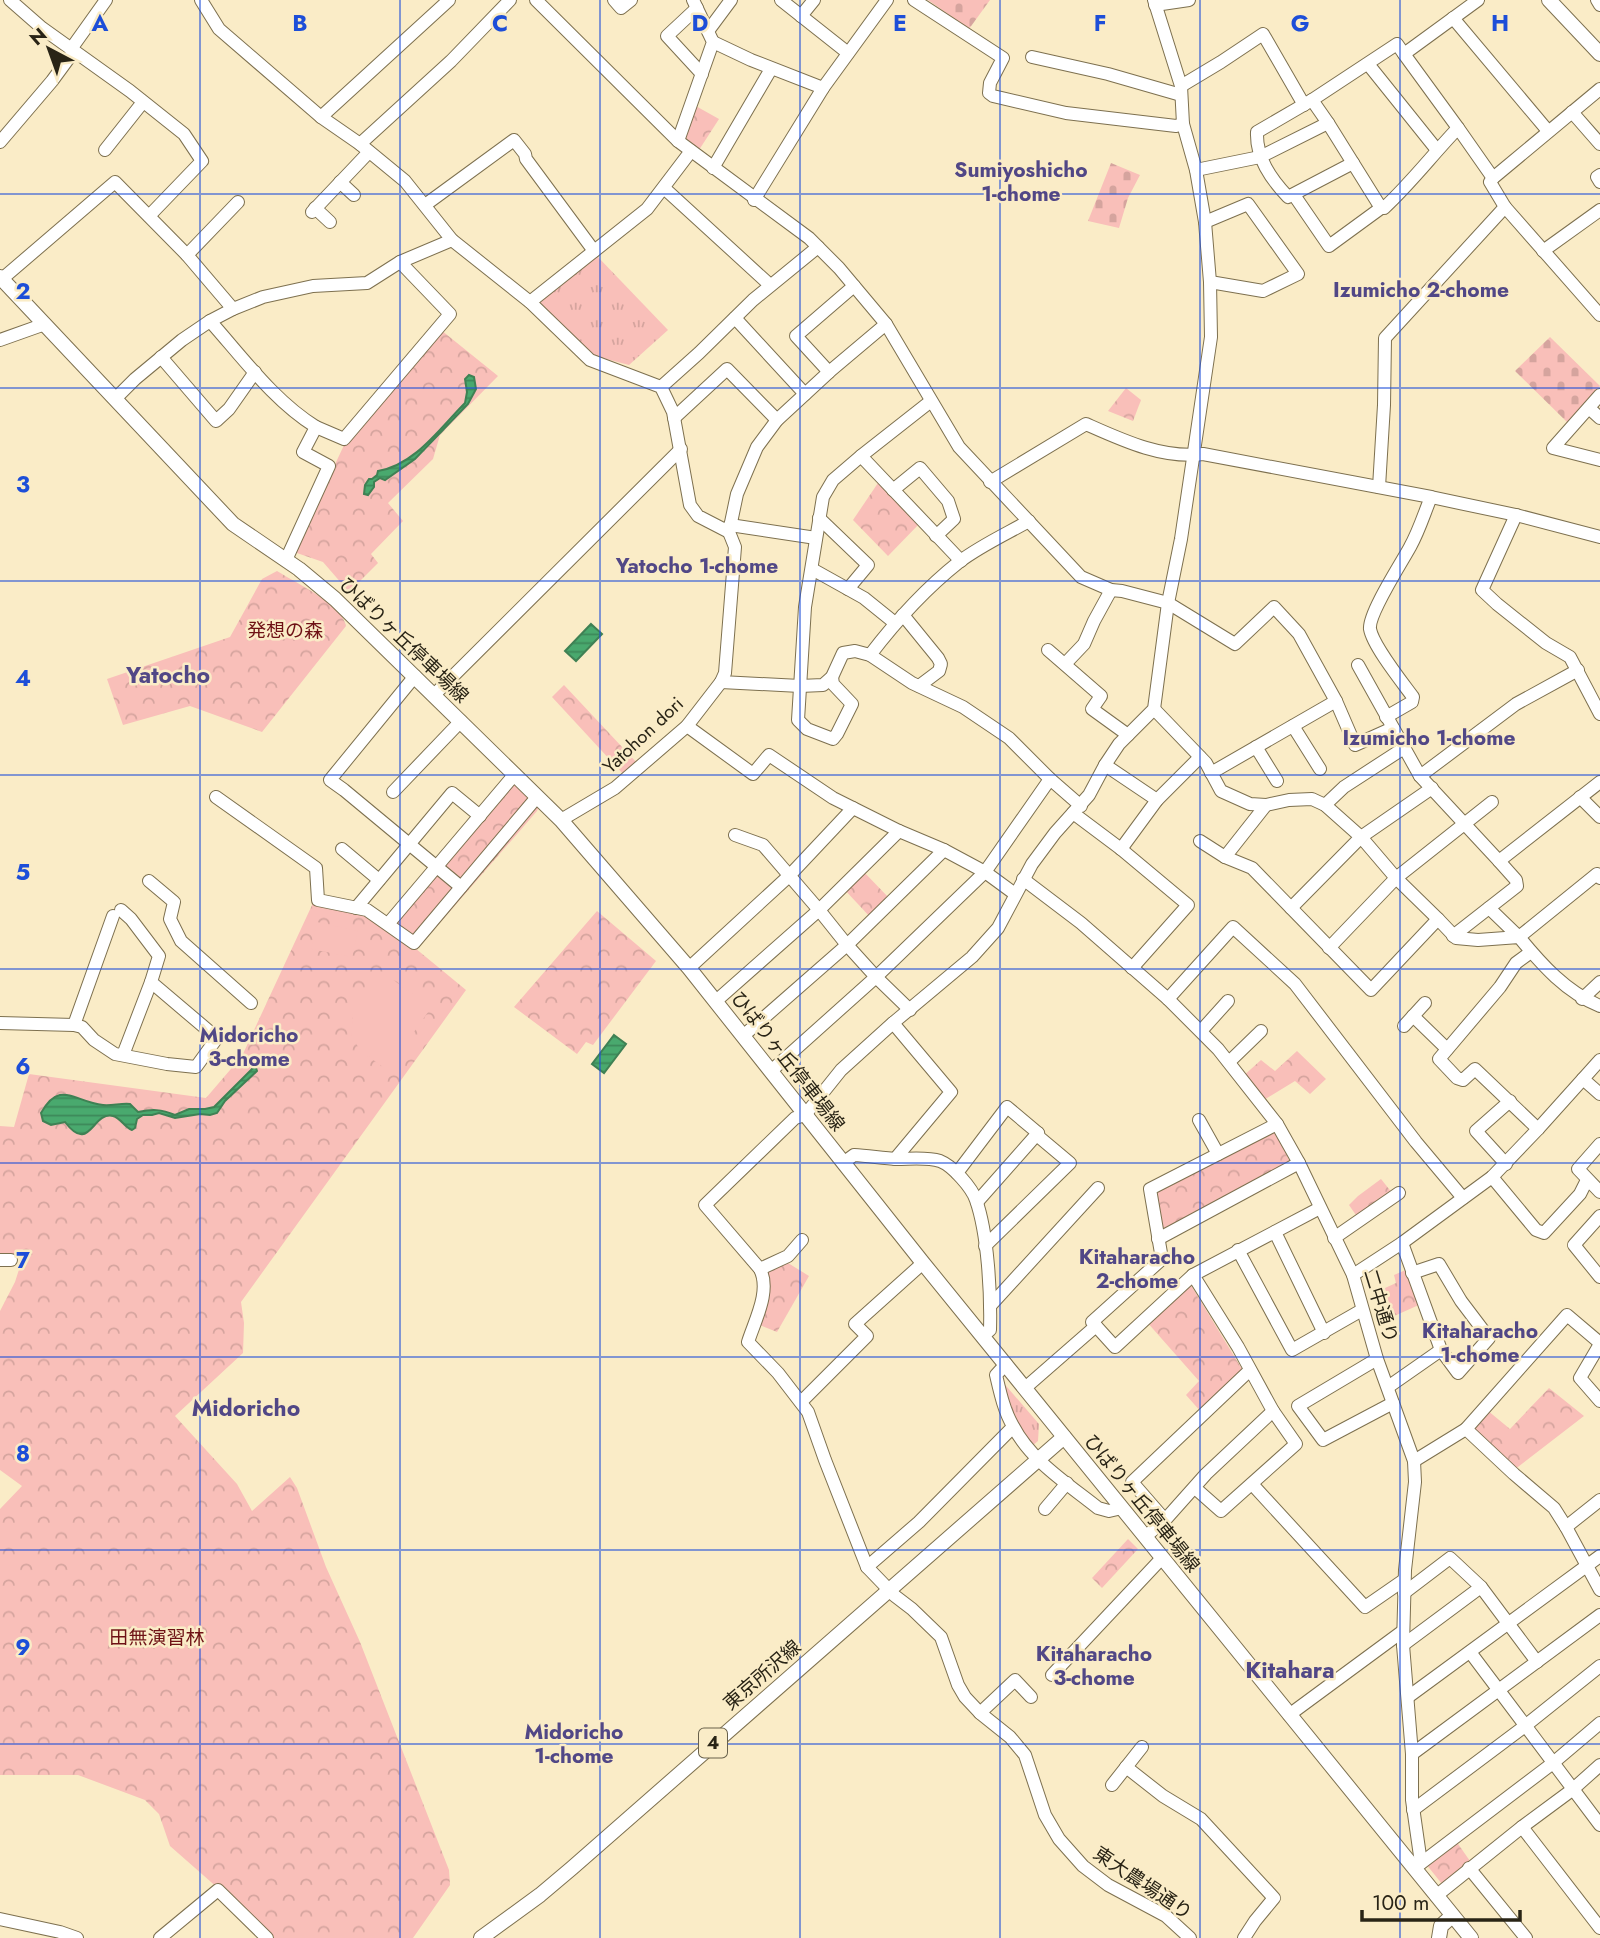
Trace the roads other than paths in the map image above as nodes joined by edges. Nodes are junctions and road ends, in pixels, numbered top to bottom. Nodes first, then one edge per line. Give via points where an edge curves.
1 (10, 0) edge
2 (106, 0) edge
3 (201, 0) edge
4 (449, 0) edge
5 (510, 0) edge
6 (536, 0) edge
7 (614, 0) edge
8 (631, 0) edge
9 (731, 0) edge
10 (781, 0) edge
11 (814, 0) edge
12 (887, 0) edge
13 (914, 0) edge
14 (1189, 0) edge
15 (1478, 0) edge
16 (1549, 0) edge
17 (1597, 0) edge
18 (1155, 3) edge
19 (695, 4) edge
20 (1600, 5) edge
21 (801, 16) junction
22 (1452, 18) junction
23 (710, 36) junction
24 (72, 50) junction
25 (848, 53) junction
26 (1404, 54) junction
27 (1600, 54) edge
28 (1032, 57) dead end
29 (1368, 64) junction
30 (771, 69) junction
31 (702, 74) junction
32 (823, 88) junction
33 (1600, 89) edge
34 (1181, 90) junction
35 (143, 102) junction
36 (1308, 103) junction
37 (1572, 112) junction
38 (321, 117) junction
39 (0, 120) edge
40 (1328, 123) junction
41 (1183, 124) junction
42 (1458, 128) junction
43 (12, 130) junction
44 (1548, 131) junction
45 (678, 141) junction
46 (0, 142) edge
47 (1600, 144) edge
48 (365, 148) junction
49 (106, 150) dead end
50 (1437, 150) junction
51 (691, 151) junction
52 (1260, 157) junction
53 (1353, 163) junction
54 (713, 168) junction
55 (1196, 170) junction
56 (1600, 174) edge
57 (1493, 178) junction
58 (340, 182) junction
59 (1600, 182) edge
60 (664, 188) junction
61 (354, 195) dead end
62 (1294, 195) junction
63 (754, 200) junction
64 (238, 202) dead end
65 (425, 205) junction
66 (1505, 207) junction
67 (1381, 208) junction
68 (1600, 210) edge
69 (149, 216) junction
70 (330, 222) dead end
71 (1205, 222) junction
72 (452, 240) junction
73 (818, 247) junction
74 (594, 251) junction
75 (1543, 251) junction
76 (187, 255) junction
77 (400, 262) junction
78 (1, 278) edge
79 (1210, 282) junction
80 (770, 285) junction
81 (854, 286) junction
82 (530, 302) junction
83 (233, 310) junction
84 (1600, 315) edge
85 (735, 318) junction
86 (210, 321) junction
87 (45, 324) junction
88 (886, 324) junction
89 (0, 340) edge
90 (161, 357) junction
91 (256, 372) junction
92 (829, 372) junction
93 (661, 387) junction
94 (805, 394) junction
95 (1600, 395) edge
96 (115, 399) junction
97 (931, 401) junction
98 (1589, 408) junction
99 (674, 418) junction
100 (1600, 418) edge
101 (777, 420) junction
102 (316, 427) junction
103 (681, 449) junction
104 (1194, 455) junction
105 (861, 456) junction
106 (1600, 460) edge
107 (990, 482) junction
108 (1379, 487) junction
109 (893, 490) junction
110 (1431, 497) junction
111 (1516, 515) junction
112 (819, 518) junction
113 (1029, 521) junction
114 (729, 529) junction
115 (936, 536) junction
116 (1600, 537) edge
117 (816, 538) junction
118 (286, 560) junction
119 (961, 561) junction
120 (812, 569) junction
121 (848, 589) junction
122 (1111, 590) junction
123 (1168, 603) junction
124 (899, 619) junction
125 (1048, 650) dead end
126 (870, 656) junction
127 (1065, 664) junction
128 (1358, 665) dead end
129 (1578, 670) junction
130 (415, 677) junction
131 (832, 677) junction
132 (721, 682) junction
133 (800, 686) junction
134 (919, 686) junction
135 (434, 695) junction
136 (1336, 701) junction
137 (1154, 709) junction
138 (1600, 714) edge
139 (461, 721) junction
140 (1389, 722) junction
141 (687, 726) junction
142 (1293, 726) junction
143 (1128, 735) junction
144 (1256, 747) junction
145 (1404, 748) junction
146 (1200, 757) junction
147 (1105, 765) junction
148 (1320, 769) dead end
149 (1211, 773) junction
150 (515, 774) junction
151 (1420, 776) junction
152 (1050, 779) junction
153 (1277, 781) dead end
154 (1600, 782) edge
155 (1432, 788) junction
156 (393, 792) dead end
157 (216, 797) dead end
158 (537, 797) junction
159 (1580, 797) junction
160 (1157, 800) junction
161 (1492, 802) dead end
162 (1266, 805) junction
163 (1325, 805) junction
164 (853, 808) junction
165 (1077, 810) junction
166 (480, 816) junction
167 (1600, 817) edge
168 (561, 820) junction
169 (1465, 823) junction
170 (899, 831) junction
171 (735, 835) dead end
172 (1361, 837) junction
173 (1200, 841) dead end
174 (408, 844) junction
175 (342, 849) dead end
176 (1121, 849) junction
177 (944, 850) junction
178 (1225, 857) junction
179 (1499, 861) junction
180 (436, 867) junction
181 (985, 872) junction
182 (789, 876) junction
183 (1396, 878) junction
184 (1600, 878) edge
185 (1023, 879) junction
186 (379, 880) junction
187 (149, 881) dead end
188 (461, 887) junction
189 (1016, 894) junction
190 (356, 908) junction
191 (1291, 908) junction
192 (1489, 908) junction
193 (819, 909) junction
194 (1438, 919) junction
195 (388, 924) junction
196 (1453, 936) junction
197 (1519, 937) junction
198 (847, 945) junction
199 (1329, 948) junction
200 (1531, 952) junction
201 (689, 968) junction
202 (1132, 968) junction
203 (876, 977) junction
204 (151, 982) junction
205 (1600, 982) edge
206 (1168, 999) junction
207 (1582, 999) junction
208 (716, 1001) junction
209 (1228, 1001) dead end
210 (251, 1003) dead end
211 (1425, 1003) dead end
212 (1600, 1006) edge
213 (910, 1010) junction
214 (0, 1023) edge
215 (893, 1023) junction
216 (74, 1025) junction
217 (1201, 1031) junction
218 (1261, 1031) dead end
219 (743, 1036) junction
220 (1447, 1049) junction
221 (123, 1055) junction
222 (1600, 1060) edge
223 (1229, 1062) junction
224 (771, 1071) junction
225 (1583, 1079) junction
226 (1600, 1094) edge
227 (1510, 1101) junction
228 (805, 1115) junction
229 (1199, 1120) dead end
230 (1277, 1124) junction
231 (1538, 1129) junction
232 (1038, 1133) junction
233 (1600, 1144) edge
234 (1218, 1154) junction
235 (895, 1158) junction
236 (844, 1163) junction
237 (1299, 1163) junction
238 (1506, 1164) junction
239 (957, 1173) junction
240 (1492, 1177) junction
241 (1587, 1180) junction
242 (1098, 1188) dead end
243 (1600, 1192) edge
244 (1399, 1193) dead end
245 (1463, 1198) junction
246 (977, 1202) junction
247 (1321, 1208) junction
248 (1600, 1216) edge
249 (1275, 1232) junction
250 (1334, 1238) junction
251 (1158, 1239) junction
252 (802, 1240) dead end
253 (1402, 1243) junction
254 (985, 1246) junction
255 (1238, 1250) junction
256 (923, 1263) junction
257 (760, 1269) junction
258 (1412, 1273) junction
259 (1193, 1275) junction
260 (1353, 1275) junction
261 (1600, 1277) edge
262 (990, 1306) junction
263 (1362, 1310) junction
264 (1096, 1326) junction
265 (1324, 1333) junction
266 (983, 1336) junction
267 (1600, 1344) edge
268 (1441, 1350) junction
269 (1377, 1359) junction
270 (1006, 1364) junction
271 (1250, 1370) junction
272 (1388, 1387) junction
273 (1025, 1388) junction
274 (1600, 1401) edge
275 (801, 1402) junction
276 (1394, 1403) junction
277 (1298, 1406) junction
278 (1275, 1414) junction
279 (1013, 1427) junction
280 (1466, 1429) junction
281 (1065, 1437) junction
282 (1037, 1460) junction
283 (1414, 1461) junction
284 (1067, 1483) junction
285 (1252, 1484) junction
286 (1195, 1488) junction
287 (1600, 1500) edge
288 (1122, 1508) junction
289 (1045, 1509) dead end
290 (1166, 1520) junction
291 (1566, 1527) junction
292 (1145, 1537) junction
293 (1600, 1556) edge
294 (1162, 1558) junction
295 (1587, 1566) junction
296 (867, 1567) junction
297 (1404, 1580) junction
298 (1481, 1587) junction
299 (889, 1590) junction
300 (1600, 1590) edge
301 (1404, 1593) junction
302 (1600, 1615) edge
303 (1508, 1623) junction
304 (1404, 1631) junction
305 (1403, 1645) junction
306 (1470, 1652) junction
307 (1537, 1662) junction
308 (1600, 1666) edge
309 (1052, 1675) dead end
310 (1499, 1691) junction
311 (1031, 1697) dead end
312 (1408, 1698) junction
313 (979, 1713) junction
314 (1289, 1715) junction
315 (1600, 1723) edge
316 (1525, 1726) junction
317 (1142, 1747) dead end
318 (1412, 1755) junction
319 (1553, 1763) junction
320 (1600, 1765) edge
321 (1126, 1767) junction
322 (1112, 1785) dead end
323 (1572, 1790) junction
324 (1413, 1810) junction
325 (1600, 1825) edge
326 (1521, 1827) junction
327 (1418, 1866) junction
328 (1469, 1868) junction
329 (1436, 1896) junction
330 (1452, 1916) junction
331 (0, 1919) edge
332 (1600, 1928) edge
333 (77, 1938) edge
334 (160, 1938) edge
335 (267, 1938) edge
336 (481, 1938) edge
337 (1189, 1938) edge
338 (1244, 1938) edge
339 (1439, 1938) edge
340 (1471, 1938) edge
341 (1526, 1938) edge

1 - 24 street
2 - 24 street
3 - 38 street via 219,29
4 - 38 street
5 - 48 street
6 - 45 street
7 - 8 street via 621,8
9 - 23 street
10 - 21 street
11 - 21 street
12 - 25 street
13 - 41 street via 1003,58 990,83 993,96 1066,113
14 - 18 street
15 - 22 street
16 - 27 main road
17 - 20 street
18 - 34 street
19 - 23 street
19 - 31 street via 667,36
21 - 25 street
22 - 26 street
22 - 44 street
23 - 30 street
23 - 31 street
24 - 35 street
24 - 43 street
25 - 32 street
26 - 29 street via 1397,44
26 - 42 street
28 - 34 street
29 - 36 street
29 - 50 street
30 - 32 street
30 - 54 street
31 - 45 street
32 - 63 street
33 - 37 street
34 - 36 street via 1263,34
34 - 41 street
35 - 49 street
35 - 69 street via 184,134 202,161
36 - 40 street
36 - 52 street via 1257,132
37 - 44 street
37 - 47 street
38 - 48 street
39 - 43 street
40 - 52 street
40 - 53 street
41 - 55 street
42 - 50 street
42 - 57 street
43 - 46 street
44 - 57 street
45 - 51 street
48 - 58 street
48 - 65 street via 405,181
50 - 67 street via 1398,196
51 - 54 street
51 - 60 street
52 - 55 street
52 - 62 street via 1288,197
53 - 62 street
53 - 67 street
54 - 63 street
55 - 71 street
56 - 59 street
57 - 66 street via 1490,182
58 - 61 street
58 - 70 street via 313,210
60 - 74 street via 647,209
60 - 80 street
62 - 67 street via 1329,246
63 - 73 street
64 - 76 street
65 - 72 street
65 - 74 street via 514,140
66 - 75 street
66 - 108 street via 1384,338
68 - 75 street
69 - 76 street
69 - 78 street via 114,182
71 - 79 street
71 - 79 street via 1248,204 1298,274 1263,291
72 - 77 street
72 - 82 street
73 - 80 street
73 - 81 street
74 - 82 street
75 - 84 street
76 - 83 street
77 - 83 street via 367,284 313,286 263,297
77 - 102 street via 450,314 344,439
78 - 87 main road, ひばりヶ丘停車場線
79 - 104 street via 1210,337
80 - 85 street
81 - 88 street
81 - 92 street via 796,336
82 - 93 street via 590,360
83 - 86 street
85 - 93 street
85 - 94 street
86 - 90 street
86 - 91 street
87 - 89 street
87 - 96 main road, ひばりヶ丘停車場線
88 - 92 street
88 - 97 street
90 - 91 street via 216,421
90 - 96 street
91 - 102 street via 292,410
92 - 94 street
93 - 99 street
94 - 101 street
95 - 98 street
96 - 118 main road, ひばりヶ丘停車場線 via 233,524
97 - 105 street
97 - 107 street via 958,447
98 - 100 street
98 - 106 street via 1553,448
99 - 101 street via 727,369
99 - 103 street
101 - 114 street via 757,447
102 - 118 street via 303,452 329,466
103 - 114 street via 690,505 698,516
103 - 135 street
104 - 107 street via 1132,444 1086,424
104 - 108 street
104 - 123 street
105 - 109 street
105 - 112 street via 832,480
107 - 113 street
108 - 110 street
109 - 115 street
109 - 115 street via 920,468 948,501 954,519
110 - 111 street
110 - 140 street via 1370,624 1382,653 1413,697
111 - 116 street
111 - 129 street via 1482,590 1570,657
112 - 117 street
112 - 121 street via 868,565
113 - 119 street
113 - 122 street via 1081,577
114 - 117 street
114 - 132 street, Yatohon dori via 735,547
115 - 119 street
117 - 120 street
118 - 130 main road, ひばりヶ丘停車場線 via 335,599
119 - 124 street
120 - 121 street
120 - 133 street
121 - 124 street
122 - 123 street
122 - 127 street via 1084,644
123 - 136 street via 1235,644 1274,607 1299,634
123 - 137 street
124 - 126 street
124 - 134 street via 941,664 939,671
125 - 127 street
126 - 131 street via 843,653
126 - 134 street
127 - 143 street via 1101,696 1092,709
128 - 140 street
129 - 138 street
129 - 151 street via 1516,704
130 - 135 main road, ひばりヶ丘停車場線
130 - 174 street via 330,780
131 - 133 street via 823,685
131 - 133 street via 852,704 833,739 807,729 798,720
132 - 133 street
132 - 141 street, Yatohon dori
134 - 152 street via 1006,735
135 - 139 main road, ひばりヶ丘停車場線
136 - 140 street via 1354,745
136 - 142 street
137 - 143 street
137 - 146 street
139 - 150 main road, ひばりヶ丘停車場線
139 - 156 street
140 - 145 street
141 - 164 street via 753,774 769,755
141 - 168 street, Yatohon dori via 615,788
142 - 144 street
142 - 148 street
143 - 147 street
144 - 149 street
144 - 153 street
145 - 151 street
145 - 163 street via 1344,786
146 - 149 street
146 - 160 street
147 - 160 street
147 - 165 street
149 - 162 street via 1221,791 1250,804
150 - 158 main road, ひばりヶ丘停車場線
150 - 166 street
151 - 155 street
152 - 165 street
152 - 181 street
154 - 159 street
155 - 169 street
155 - 172 street
157 - 190 street via 316,868 318,900
158 - 168 main road, ひばりヶ丘停車場線
158 - 188 street
159 - 167 street
159 - 179 street
160 - 176 street
161 - 169 street
162 - 163 street via 1312,799
162 - 178 street
163 - 172 street
164 - 170 street
164 - 182 street
165 - 176 street
165 - 185 street
166 - 174 street via 452,793
166 - 180 street
168 - 201 main road, ひばりヶ丘停車場線
169 - 179 street
169 - 183 street
170 - 177 street
170 - 193 street
171 - 182 street via 763,845
172 - 183 street
172 - 191 street
173 - 178 street
174 - 180 street
174 - 186 street
175 - 186 street
176 - 202 street via 1188,905
177 - 181 street
177 - 198 street
178 - 191 street via 1252,868
179 - 192 street via 1517,886
180 - 188 street
180 - 195 street
181 - 189 street
181 - 203 street
182 - 193 street
182 - 201 street
183 - 194 street
183 - 199 street
184 - 197 street via 1597,874
185 - 189 street
185 - 202 street, 二中通り
186 - 190 street
187 - 210 street via 174,902 170,919 181,941
188 - 195 street via 414,943
189 - 213 street via 998,928 981,947
190 - 195 street
191 - 199 street
192 - 196 street
192 - 197 street
193 - 198 street
193 - 208 street
194 - 196 street
194 - 199 street via 1371,990
196 - 197 street via 1478,940
197 - 200 street
198 - 203 street
198 - 219 street
200 - 207 street
200 - 220 street via 1516,963
201 - 208 main road, ひばりヶ丘停車場線
202 - 206 street, 二中通り
203 - 213 street
203 - 224 street
204 - 216 street via 159,956 131,919 117,913
204 - 221 street
204 - 221 street via 217,1038 196,1067
205 - 207 street
206 - 217 street, 二中通り
206 - 245 street via 1233,926 1295,984
207 - 212 street
208 - 219 main road, ひばりヶ丘停車場線
209 - 217 street
211 - 220 street via 1409,1021
213 - 215 street
214 - 216 street
215 - 228 street via 841,1070
215 - 235 street via 951,1092
216 - 221 street
217 - 223 street, 二中通り
218 - 223 street
219 - 224 main road, ひばりヶ丘停車場線
220 - 227 street via 1439,1059 1457,1078 1463,1080 1475,1069
222 - 225 street
223 - 230 street, 二中通り
224 - 228 main road, ひばりヶ丘停車場線
225 - 226 street
225 - 231 street
227 - 231 street
227 - 238 street via 1476,1131
228 - 236 main road, ひばりヶ丘停車場線
228 - 257 street via 795,1118 705,1205
229 - 234 street
230 - 234 street
230 - 237 street, 二中通り
231 - 238 street
232 - 239 street via 1007,1107
232 - 246 street
232 - 254 street via 1070,1163
233 - 241 street via 1577,1169
234 - 251 street via 1150,1189
235 - 236 street via 854,1155
235 - 239 street via 933,1159
236 - 256 main road, ひばりヶ丘停車場線
237 - 247 street, 二中通り
237 - 251 street
238 - 240 street
239 - 246 street
240 - 241 street via 1536,1230 1544,1233
240 - 245 street
241 - 243 street
242 - 262 street
244 - 250 street
245 - 253 street
246 - 254 street
247 - 249 street
247 - 250 street, 二中通り
248 - 261 street via 1574,1245
249 - 255 street
249 - 265 street
250 - 260 street, 二中通り
251 - 264 street via 1162,1259 1091,1322
252 - 257 street via 788,1256
253 - 258 street
253 - 260 street
254 - 262 street
255 - 259 street
255 - 265 street via 1292,1350
256 - 266 main road, ひばりヶ丘停車場線
256 - 275 street via 855,1324 867,1336
257 - 275 street via 765,1278 762,1301 748,1342
258 - 268 street
258 - 268 street via 1439,1264 1489,1338 1458,1373
259 - 264 street via 1115,1347
259 - 271 street
260 - 263 street, 二中通り
262 - 266 street via 990,1330
263 - 265 street
263 - 269 street, 二中通り
264 - 273 street
266 - 270 main road, ひばりヶ丘停車場線
267 - 274 street via 1580,1378
267 - 280 street via 1567,1315
268 - 272 street
269 - 272 street, 二中通り
269 - 277 street
270 - 273 main road, ひばりヶ丘停車場線
270 - 279 street via 996,1375
271 - 278 street
271 - 290 street via 1132,1482
272 - 276 street, 二中通り
273 - 281 main road, ひばりヶ丘停車場線
275 - 296 street
276 - 277 street via 1323,1440
276 - 283 street, 二中通り
277 - 278 street
278 - 285 street via 1296,1444
278 - 286 street
279 - 282 street
279 - 296 street via 919,1522
280 - 283 street
280 - 291 street via 1554,1508
281 - 282 main road, 東京所沢線 / 4
281 - 288 main road, ひばりヶ丘停車場線
282 - 284 street
282 - 299 main road, 東京所沢線 / 4
283 - 297 street, 二中通り
284 - 288 street via 1103,1510
284 - 289 street
285 - 286 street via 1220,1511
285 - 297 street via 1365,1607
286 - 290 street
287 - 291 street
288 - 292 main road, ひばりヶ丘停車場線
290 - 292 street
291 - 295 street
292 - 294 main road, ひばりヶ丘停車場線
293 - 295 street
294 - 309 street
294 - 314 main road, ひばりヶ丘停車場線
295 - 300 street
295 - 303 street
296 - 299 street, 東大農場通り
297 - 301 street, 二中通り
298 - 301 street via 1450,1558
298 - 303 street
298 - 305 street
299 - 313 street, 東大農場通り via 941,1637 958,1685
299 - 336 main road, 東京所沢線 / 4 via 572,1868
301 - 304 street, 二中通り
302 - 307 street
303 - 306 street
303 - 307 street
304 - 305 street, 二中通り
304 - 314 street
305 - 312 street, 二中通り
306 - 310 street
306 - 312 street
307 - 310 street
308 - 316 street
310 - 316 street
310 - 318 street
311 - 313 street via 1015,1680
312 - 318 street, 二中通り
313 - 337 street, 東大農場通り via 1025,1755 1045,1815 1077,1860 1108,1885 1166,1916
314 - 327 main road, ひばりヶ丘停車場線
315 - 319 street
316 - 319 street
316 - 324 street
317 - 321 street
318 - 324 street, 二中通り
319 - 323 street
319 - 327 street
320 - 323 street
321 - 322 street
321 - 338 street via 1201,1819 1274,1898
323 - 325 street
323 - 326 street
324 - 327 street, 二中通り
326 - 328 street
326 - 332 street
327 - 329 main road, ひばりヶ丘停車場線
328 - 329 street
328 - 341 street
329 - 330 main road, ひばりヶ丘停車場線
330 - 339 main road via 1441,1926
330 - 340 main road, ひばりヶ丘停車場線
331 - 333 street
334 - 335 street via 218,1890

